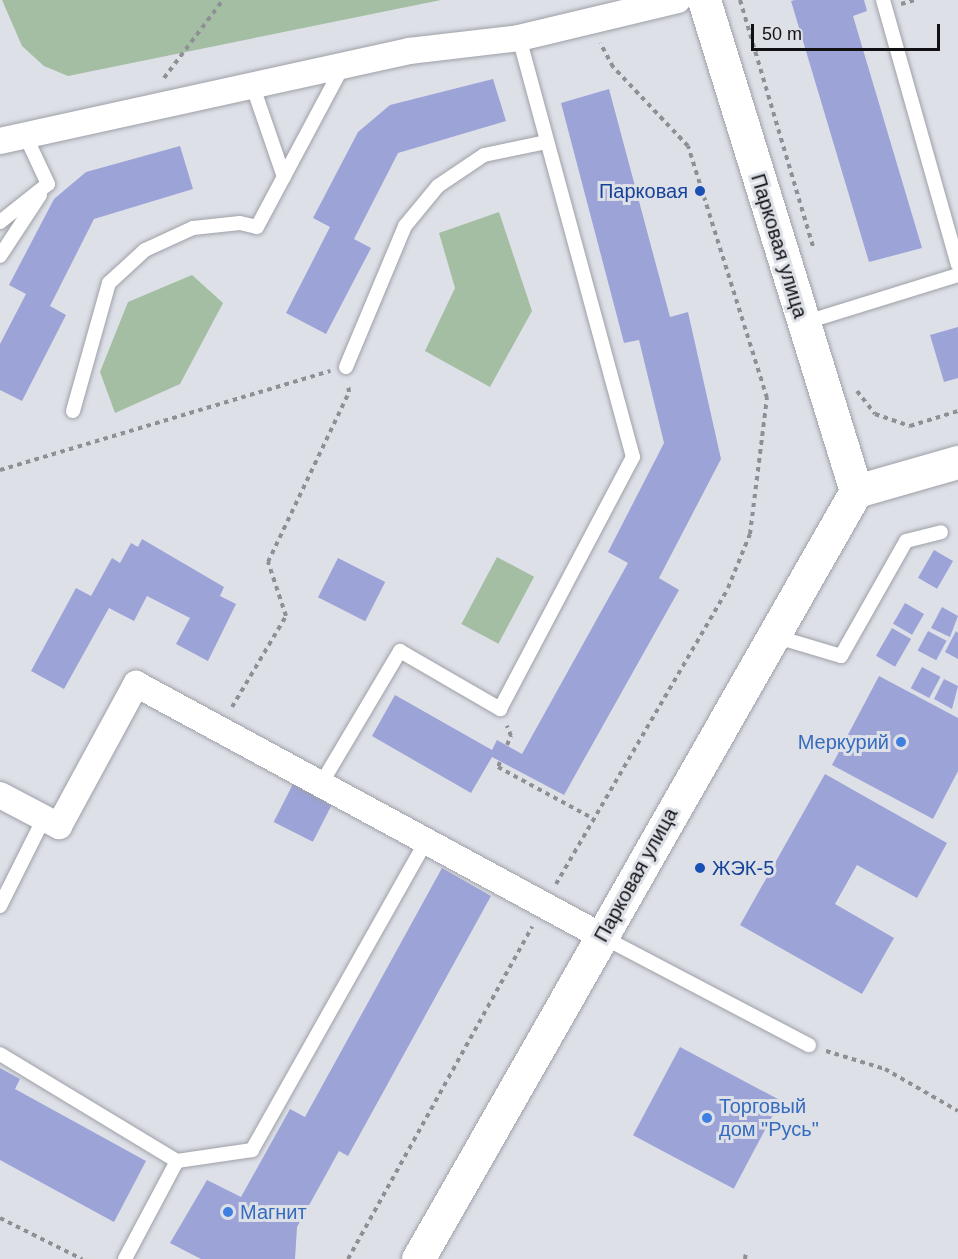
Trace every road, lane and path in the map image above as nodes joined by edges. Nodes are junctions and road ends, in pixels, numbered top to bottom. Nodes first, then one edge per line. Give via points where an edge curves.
1 (223, 0) edge
2 (678, 0) edge
3 (704, 0) edge
4 (740, 0) edge
5 (883, 0) edge
6 (589, 21) junction
7 (519, 38) junction
8 (342, 68) junction
9 (160, 82) dead end
10 (253, 87) junction
11 (25, 135) junction
12 (0, 141) edge
13 (546, 142) junction
14 (285, 177) junction
15 (48, 184) junction
16 (0, 222) edge
17 (0, 256) edge
18 (817, 257) dead end
19 (958, 265) edge
20 (958, 275) edge
21 (803, 323) junction
22 (346, 367) junction
23 (853, 379) dead end
24 (73, 411) dead end
25 (958, 411) edge
26 (958, 462) edge
27 (0, 470) edge
28 (856, 491) junction
29 (941, 532) dead end
30 (771, 635) junction
31 (219, 729) junction
32 (500, 762) dead end
33 (321, 784) junction
34 (0, 795) edge
35 (44, 818) junction
36 (592, 818) junction
37 (426, 841) junction
38 (544, 905) junction
39 (0, 906) edge
40 (601, 936) junction
41 (809, 1045) joint
42 (0, 1054) edge
43 (958, 1111) edge
44 (177, 1161) junction
45 (0, 1218) edge
46 (746, 1252) dead end
47 (82, 1259) edge
48 (125, 1259) edge
49 (348, 1259) edge
50 (418, 1259) edge
51 (745, 1259) edge

1 - 9 path
2 - 6 street
3 - 21 street, Парковая улица
4 - 18 path
5 - 19 lane
6 - 7 street
6 - 36 path via 613,67 688,146 767,398 750,534 728,588
7 - 8 street via 409,51
7 - 13 lane
8 - 10 street
8 - 14 lane
10 - 11 street
10 - 14 lane
11 - 12 street
11 - 15 lane
13 - 22 lane via 484,155 438,186 405,226
13 - 33 lane via 633,457 500,709 400,651
14 - 24 lane via 257,227 240,223 193,228 145,249 109,283
15 - 16 lane
15 - 17 lane
20 - 21 lane
21 - 28 street, Парковая улица
22 - 27 path
22 - 31 path via 349,392 268,562 286,616
23 - 25 path via 875,414 909,426
26 - 28 street
28 - 30 street, Парковая улица
29 - 30 lane via 906,541 841,656
30 - 40 street, Парковая улица
31 - 33 street
31 - 35 street via 136,684 59,826
32 - 36 path via 498,767
33 - 37 street
34 - 35 street
35 - 39 lane
36 - 38 path
37 - 38 street
37 - 44 lane via 252,1150
38 - 40 street
38 - 49 path
40 - 41 lane
40 - 50 street, Парковая улица
41 - 43 path via 885,1069
42 - 44 lane
44 - 48 lane
45 - 47 path
46 - 51 path

